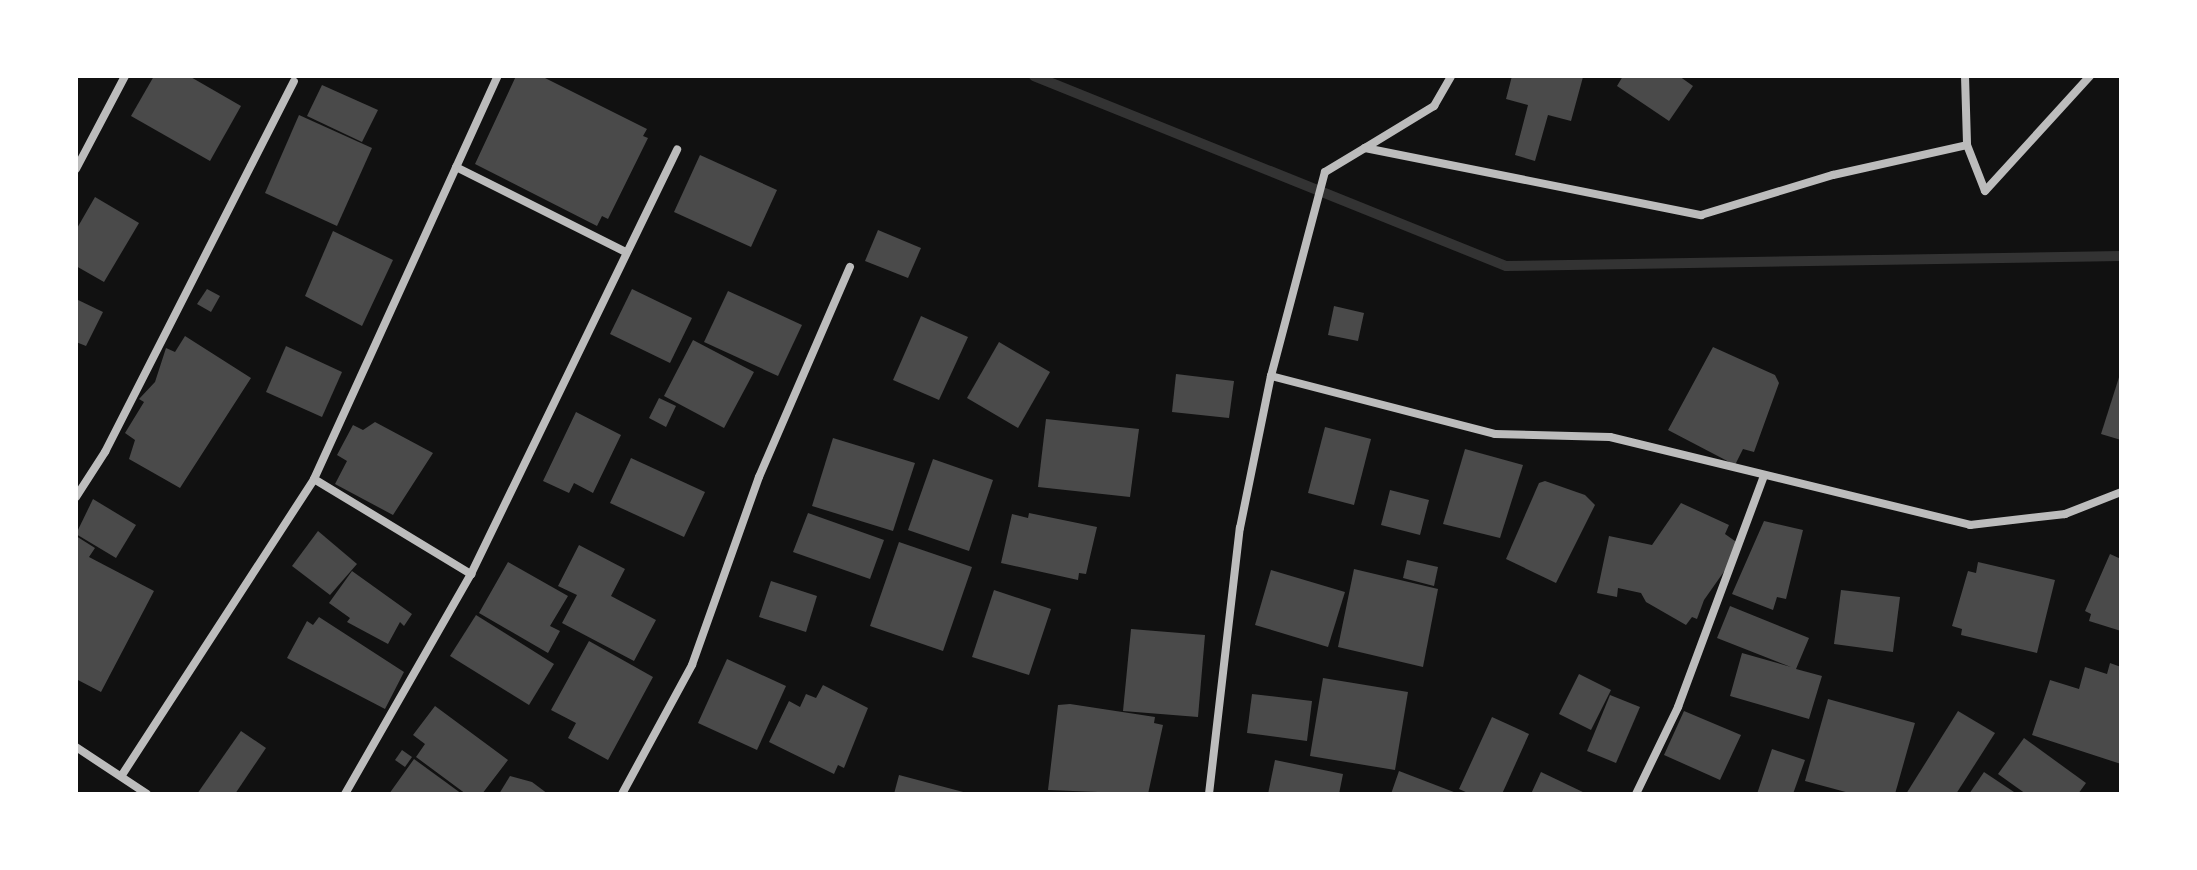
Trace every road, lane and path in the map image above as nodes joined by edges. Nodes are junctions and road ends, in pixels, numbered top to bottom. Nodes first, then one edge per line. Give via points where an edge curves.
1 (125, 76) edge
2 (498, 76) edge
3 (1451, 76) edge
4 (1965, 76) edge
5 (2090, 76) edge
6 (294, 81) dead end
7 (1967, 145) junction
8 (1365, 148) junction
9 (677, 149) dead end
10 (456, 167) junction
11 (76, 169) edge
12 (626, 252) junction
13 (850, 267) dead end
14 (1271, 376) junction
15 (1764, 476) junction
16 (314, 479) junction
17 (2121, 492) edge
18 (76, 497) edge
19 (471, 574) junction
20 (76, 747) edge
21 (122, 775) junction
22 (147, 794) edge
23 (345, 794) edge
24 (622, 794) edge
25 (1209, 794) edge
26 (1636, 794) edge

1 - 11 street
2 - 10 street
3 - 8 street via 1434,106
4 - 7 street
5 - 7 street via 1985,191
6 - 18 street via 105,452
7 - 8 street via 1833,175 1701,215
8 - 14 street via 1325,172
9 - 12 street
10 - 12 street
10 - 16 street
12 - 19 street
13 - 24 street via 759,477 692,665
14 - 15 street via 1495,434 1610,437
14 - 25 street via 1240,528
15 - 17 street via 1970,525 2065,514
15 - 26 street via 1678,707
16 - 19 street
16 - 21 street
19 - 23 street
20 - 21 street
21 - 22 street

